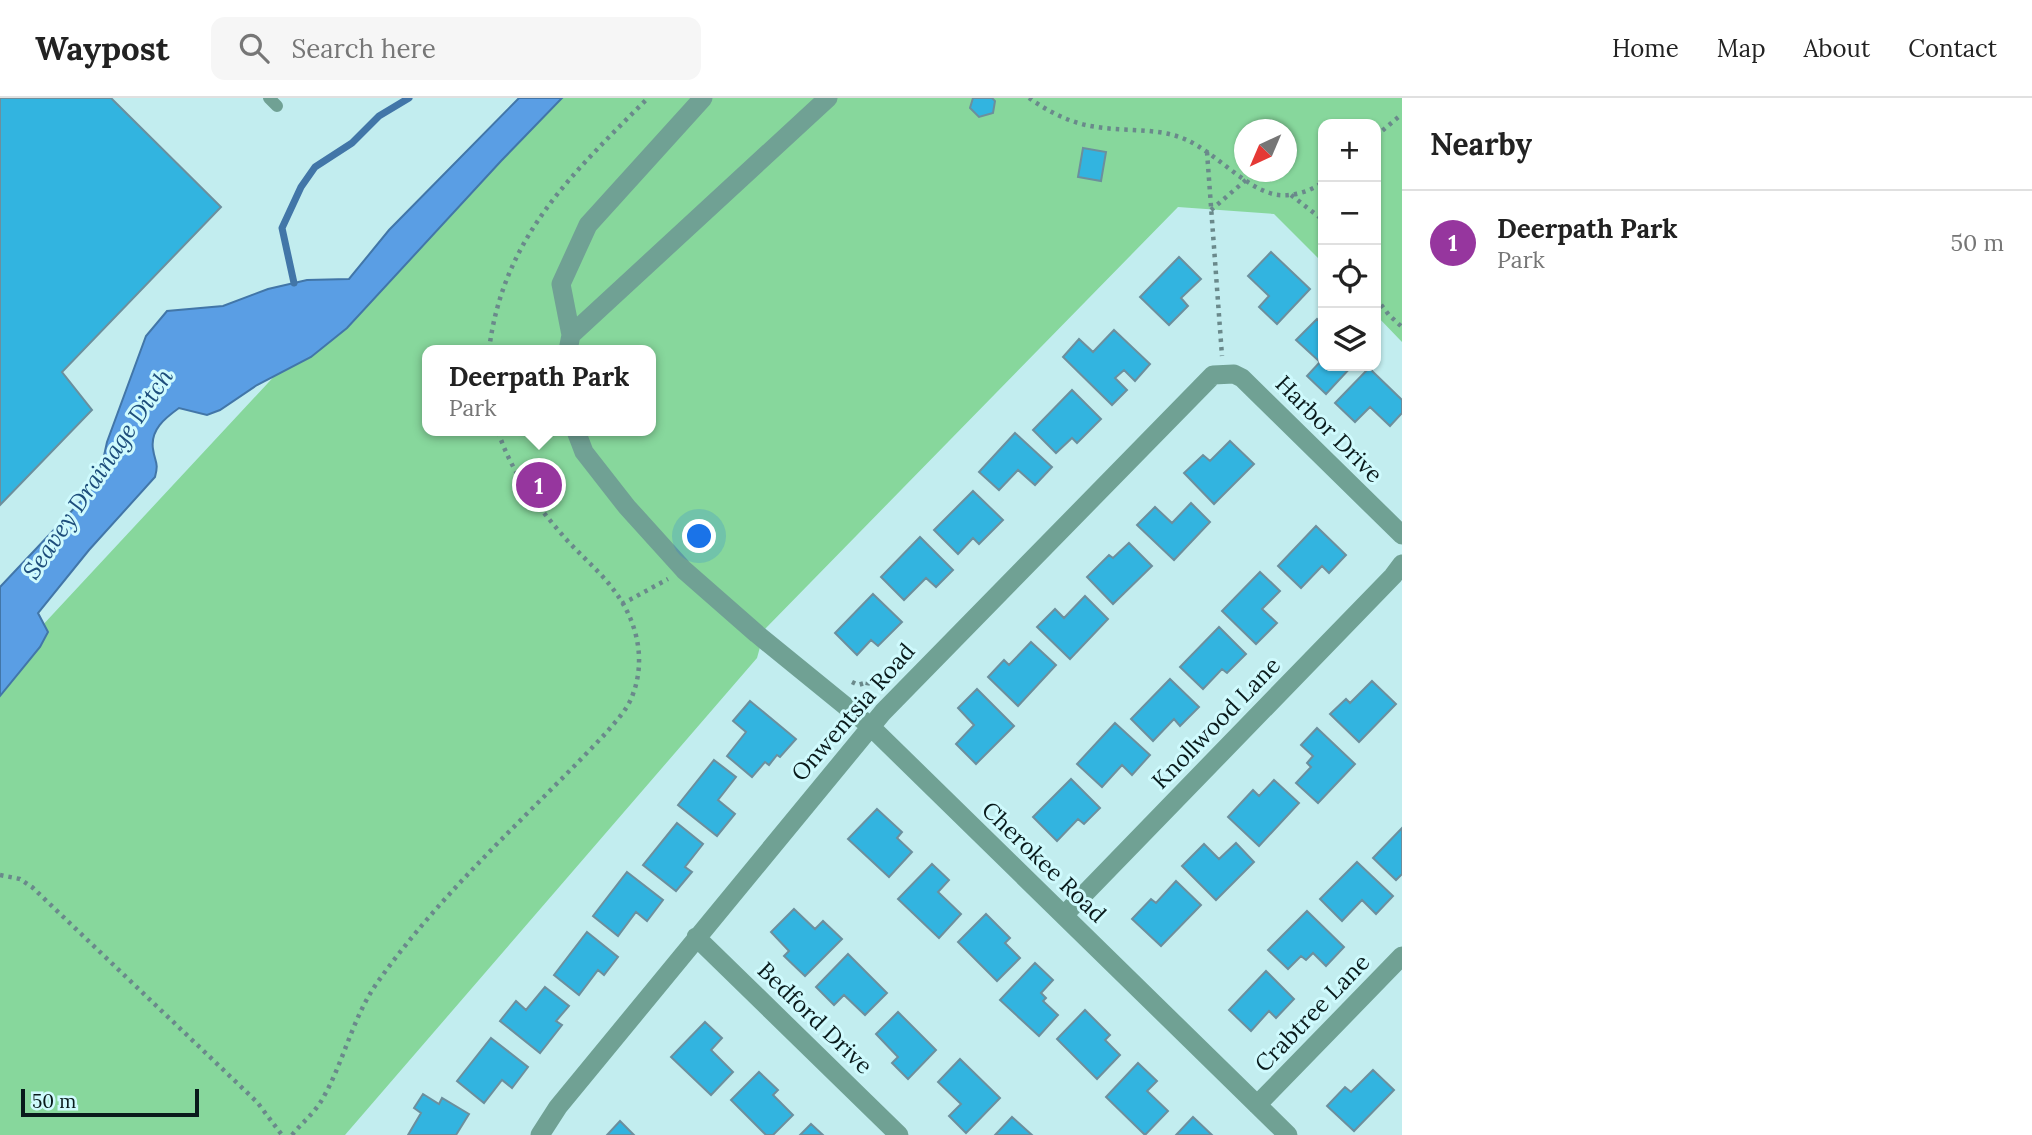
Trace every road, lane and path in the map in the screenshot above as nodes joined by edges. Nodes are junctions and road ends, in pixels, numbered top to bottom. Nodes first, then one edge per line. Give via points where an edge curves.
1 (648, 98) edge
2 (703, 98) edge
3 (828, 98) edge
4 (1028, 98) edge
5 (1402, 114) edge
6 (1381, 132) edge
7 (1207, 152) junction
8 (1234, 171) edge
9 (1244, 182) edge
10 (1250, 182) edge
11 (1318, 184) edge
12 (1290, 194) junction
13 (1211, 210) junction
14 (1318, 216) edge
15 (1381, 305) edge
16 (1402, 327) edge
17 (569, 343) edge
18 (489, 345) edge
19 (1218, 375) junction
20 (500, 436) edge
21 (578, 436) edge
22 (1402, 536) edge
23 (1402, 564) edge
24 (870, 726) junction
25 (0, 875) edge
26 (1064, 915) junction
27 (696, 937) junction
28 (1402, 956) edge
29 (1257, 1105) junction
30 (282, 1135) edge
31 (292, 1135) edge
32 (540, 1135) edge
33 (900, 1135) edge
34 (1288, 1135) edge

1 - 18 path via 577,169 520,248 503,289
2 - 17 street via 588,225 561,284
3 - 17 street
4 - 7 path via 1071,121 1160,131
5 - 6 path
7 - 8 path
7 - 13 path
9 - 13 path
10 - 12 path via 1273,194
11 - 12 path
12 - 14 path
13 - 19 path
15 - 16 path
19 - 22 street, Harbor Drive via 1242,378
19 - 24 street, Onwentsia Road
20 - 31 path via 518,478 615,592 631,618 638,639 639,667 633,695 606,733 443,901 375,985 320,1103
21 - 24 street, Cherokee Road via 584,452 627,507 684,570
23 - 26 street, Knollwood Lane
24 - 26 street, Cherokee Road
24 - 27 street, Onwentsia Road
25 - 30 path via 32,887 257,1102
26 - 29 street, Cherokee Road
27 - 32 street, Onwentsia Road
27 - 33 street, Bedford Drive
28 - 29 street, Crabtree Lane
29 - 34 street, Cherokee Road

